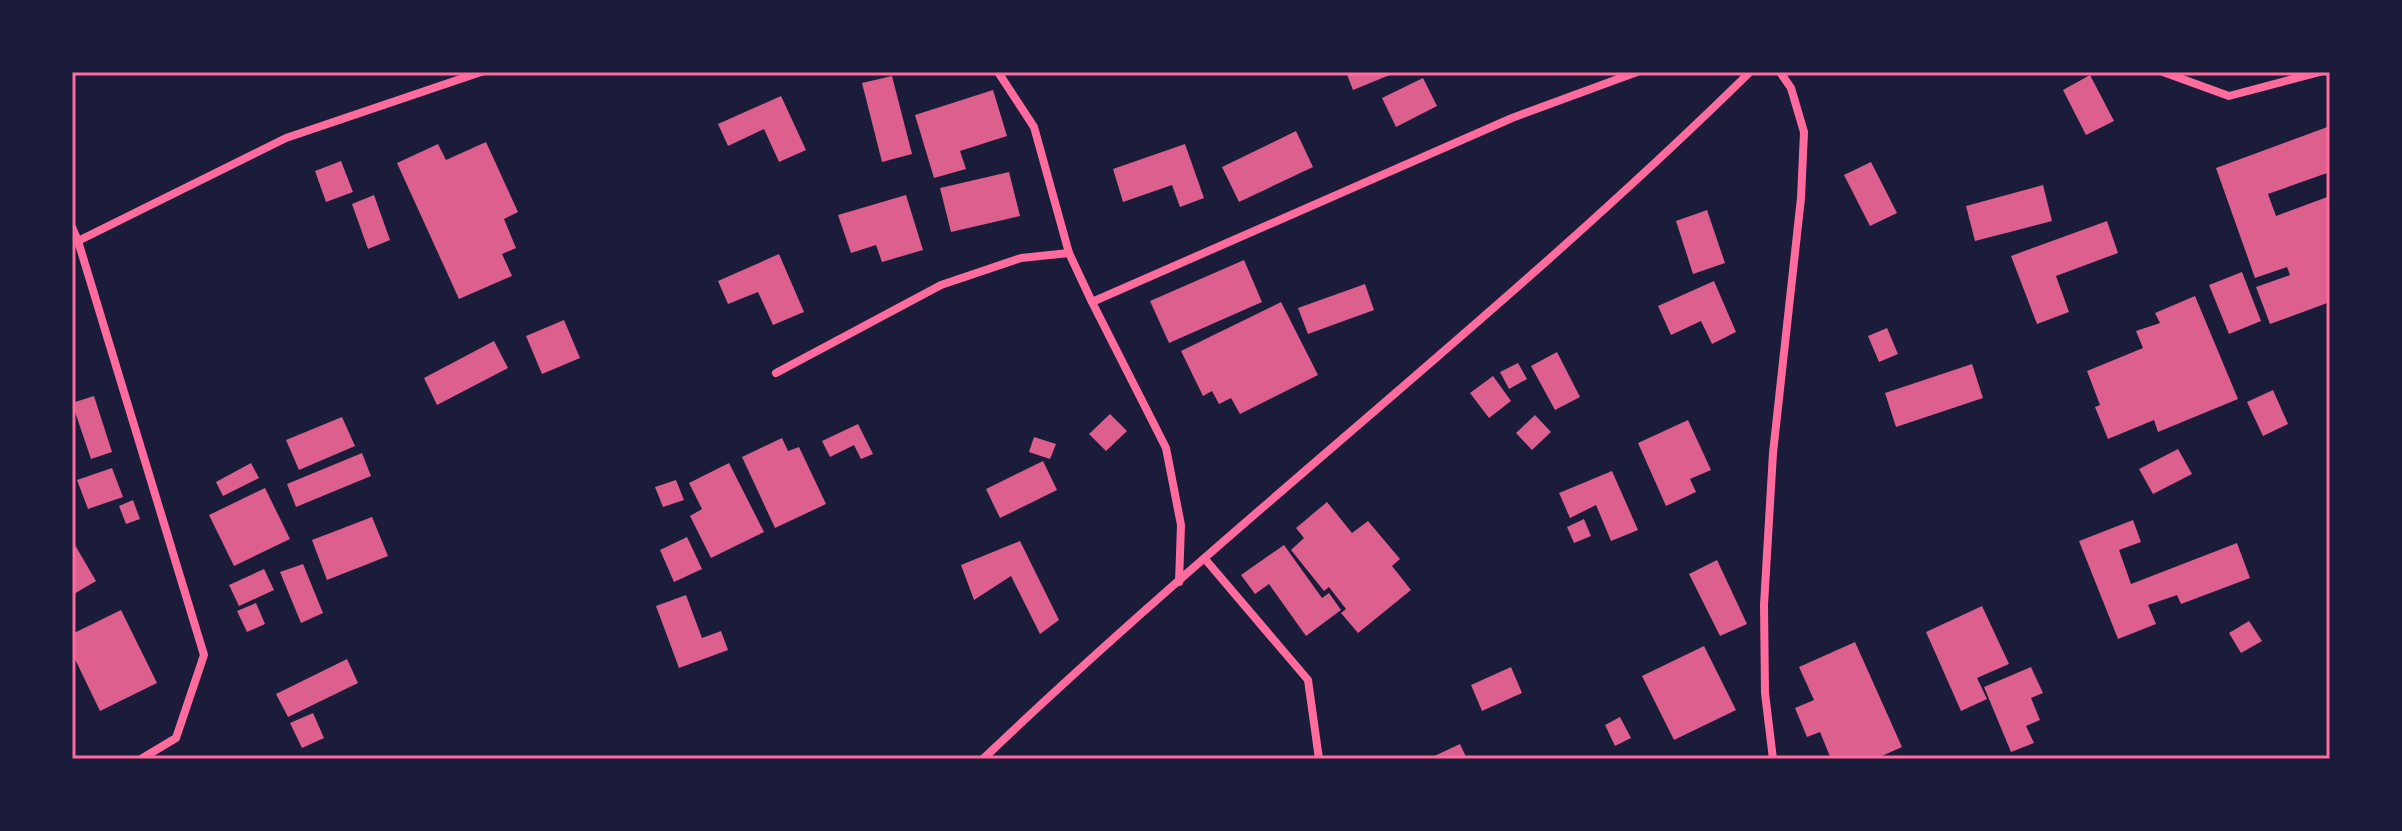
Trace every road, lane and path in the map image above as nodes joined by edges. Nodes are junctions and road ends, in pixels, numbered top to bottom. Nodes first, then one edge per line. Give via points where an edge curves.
1 (481, 72) edge
2 (998, 72) edge
3 (1637, 72) edge
4 (1750, 72) edge
5 (1780, 72) edge
6 (2163, 72) edge
7 (2320, 72) edge
8 (72, 227) edge
9 (75, 242) edge
10 (1069, 253) junction
11 (1092, 302) junction
12 (776, 373) dead end
13 (1205, 559) junction
14 (1179, 582) junction
15 (141, 759) edge
16 (983, 759) edge
17 (1319, 759) edge
18 (1773, 759) edge

1 - 9 street via 286,138
2 - 10 street via 1034,127
3 - 11 street via 1497,124
4 - 13 street via 1647,174
5 - 18 street via 1791,88 1804,132 1764,605 1765,693
6 - 7 street via 2229,96
8 - 9 street
9 - 15 street via 204,655 176,738
10 - 11 street
10 - 12 street via 1021,258 941,285
11 - 14 street via 1166,448 1181,525
13 - 14 street
13 - 17 street via 1308,680
14 - 16 street via 1094,653

